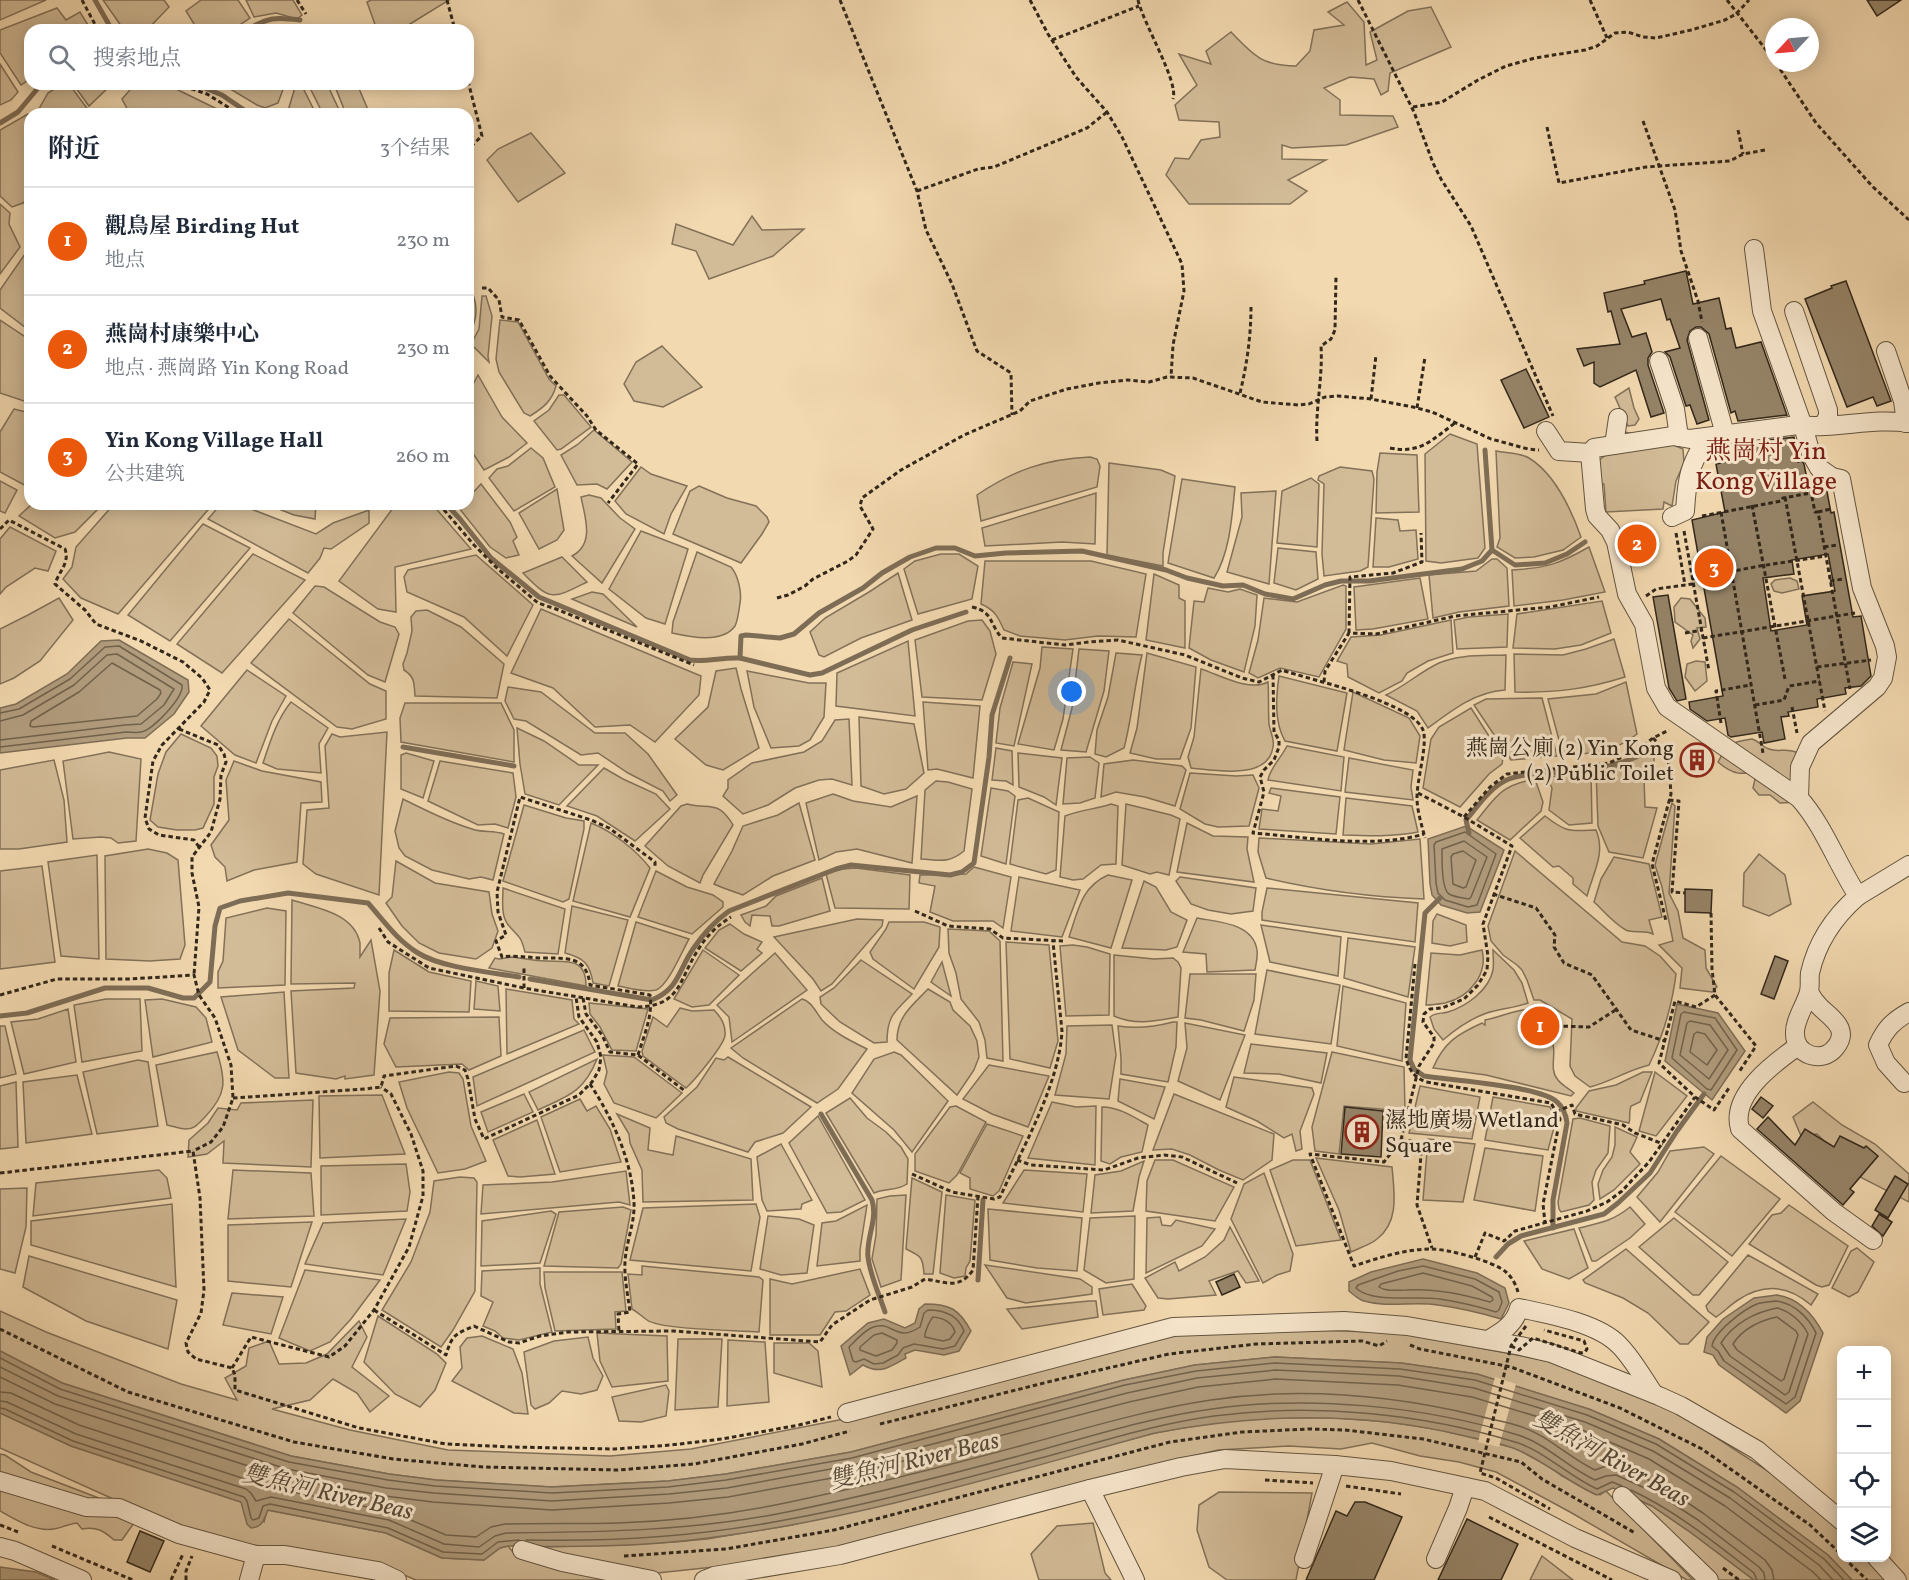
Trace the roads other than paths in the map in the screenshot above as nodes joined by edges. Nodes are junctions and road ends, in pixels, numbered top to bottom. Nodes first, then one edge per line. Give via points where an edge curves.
1 (1754, 249) dead end
2 (1794, 311) dead end
3 (1700, 331) road end
4 (1886, 351) dead end
5 (1659, 361) dead end
6 (1618, 418) dead end
7 (1908, 423) edge
8 (1551, 426) road end
9 (1803, 426) junction
10 (1823, 426) junction
11 (1716, 436) junction
12 (1679, 437) junction
13 (1614, 445) junction
14 (1590, 453) junction
15 (1676, 523) road end
16 (1799, 798) junction
17 (1909, 865) edge
18 (1858, 896) junction
19 (1809, 992) junction
20 (1909, 1012) edge
21 (1798, 1046) junction
22 (1904, 1083) dead end
23 (1873, 1240) dead end
24 (1488, 1340) junction
25 (1654, 1394) junction
26 (847, 1413) road end
27 (1335, 1465) junction
28 (0, 1480) edge
29 (1465, 1487) junction
30 (1090, 1489) junction
31 (1622, 1496) dead end
32 (1837, 1517) edge
33 (0, 1547) edge
34 (522, 1550) dead end
35 (256, 1555) junction
36 (1304, 1559) dead end
37 (1436, 1559) dead end
38 (1881, 1562) edge
39 (82, 1580) edge
40 (249, 1580) edge
41 (397, 1580) edge
42 (652, 1580) edge
43 (704, 1580) edge
44 (1135, 1580) edge
45 (1672, 1580) edge
46 (1708, 1580) edge
47 (1897, 1580) edge

1 - 9 street via 1762,311
2 - 10 street via 1828,410
3 - 11 street
4 - 7 street
5 - 12 street via 1675,409
6 - 13 street
7 - 10 street via 1885,420
8 - 14 street via 1559,451
9 - 10 street
9 - 11 street
9 - 16 street via 1818,465 1841,479 1862,588 1887,657 1877,687 1811,743 1800,767
11 - 12 street
11 - 15 street via 1690,470 1685,511
12 - 13 street
13 - 14 street via 1594,448
14 - 16 street via 1594,509 1616,542 1628,594 1644,624 1656,688 1667,707
16 - 18 street
17 - 18 street
18 - 19 street via 1839,914 1819,947
19 - 21 street via 1795,1028
19 - 21 street via 1836,1021 1839,1040 1833,1050 1821,1056 1808,1055
20 - 22 street via 1893,1021 1878,1045 1886,1063
21 - 23 street via 1760,1076 1746,1096 1738,1109 1740,1129 1834,1212
24 - 25 street via 1551,1353
24 - 25 street via 1508,1328 1519,1308 1585,1326 1618,1344
24 - 26 street via 1407,1326 1344,1321 1173,1327
25 - 32 street via 1757,1450
27 - 29 street via 1391,1471
27 - 30 street via 1225,1458
27 - 36 street
28 - 35 street via 86,1507 119,1508 179,1534
29 - 37 street
29 - 45 street via 1485,1491 1575,1538
30 - 43 street via 840,1555
30 - 44 street
31 - 46 street
33 - 39 street
34 - 42 street
35 - 40 street
35 - 41 street via 285,1555 378,1571
38 - 47 street

